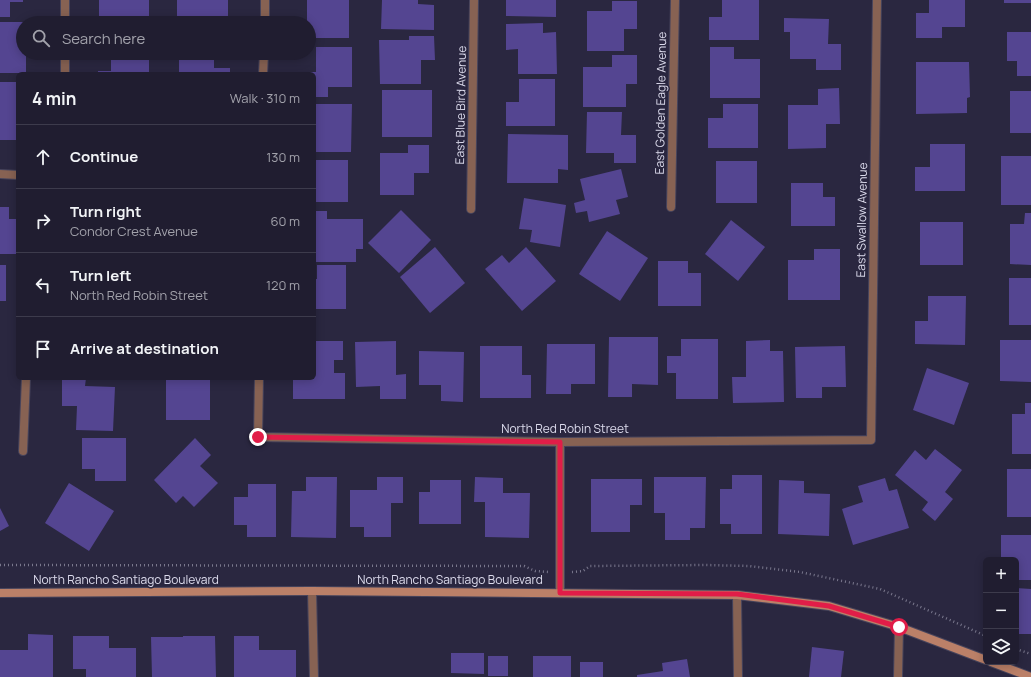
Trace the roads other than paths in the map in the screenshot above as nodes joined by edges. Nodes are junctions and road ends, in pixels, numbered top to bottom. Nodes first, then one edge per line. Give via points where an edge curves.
1 (65, 0) edge
2 (265, 0) edge
3 (474, 0) edge
4 (675, 0) edge
5 (876, 0) edge
6 (65, 16) edge
7 (264, 16) edge
8 (65, 60) edge
9 (264, 60) edge
10 (65, 72) edge
11 (263, 72) edge
12 (0, 174) edge
13 (16, 175) edge
14 (671, 207) dead end
15 (471, 210) dead end
16 (26, 380) edge
17 (259, 380) edge
18 (871, 440) joint
19 (560, 442) junction
20 (23, 450) dead end
21 (312, 591) junction
22 (0, 593) edge
23 (560, 593) junction
24 (737, 594) junction
25 (899, 627) junction
26 (983, 659) edge
27 (999, 665) edge
28 (314, 677) edge
29 (738, 677) edge
30 (898, 677) edge
31 (1031, 677) edge

1 - 6 street
2 - 7 street
3 - 15 street, East Blue Bird Avenue
4 - 14 street, East Golden Eagle Avenue
5 - 18 street, East Swallow Avenue
8 - 10 street
9 - 11 street
12 - 13 street
16 - 20 street
17 - 19 street, North Red Robin Street via 258,437
18 - 19 street, North Red Robin Street
19 - 23 street
21 - 22 street, North Rancho Santiago Boulevard
21 - 23 street, North Rancho Santiago Boulevard
21 - 28 street
23 - 24 street, North Rancho Santiago Boulevard
24 - 25 street, North Rancho Santiago Boulevard via 829,606
24 - 29 street
25 - 26 street, North Rancho Santiago Boulevard
25 - 30 street
27 - 31 street

